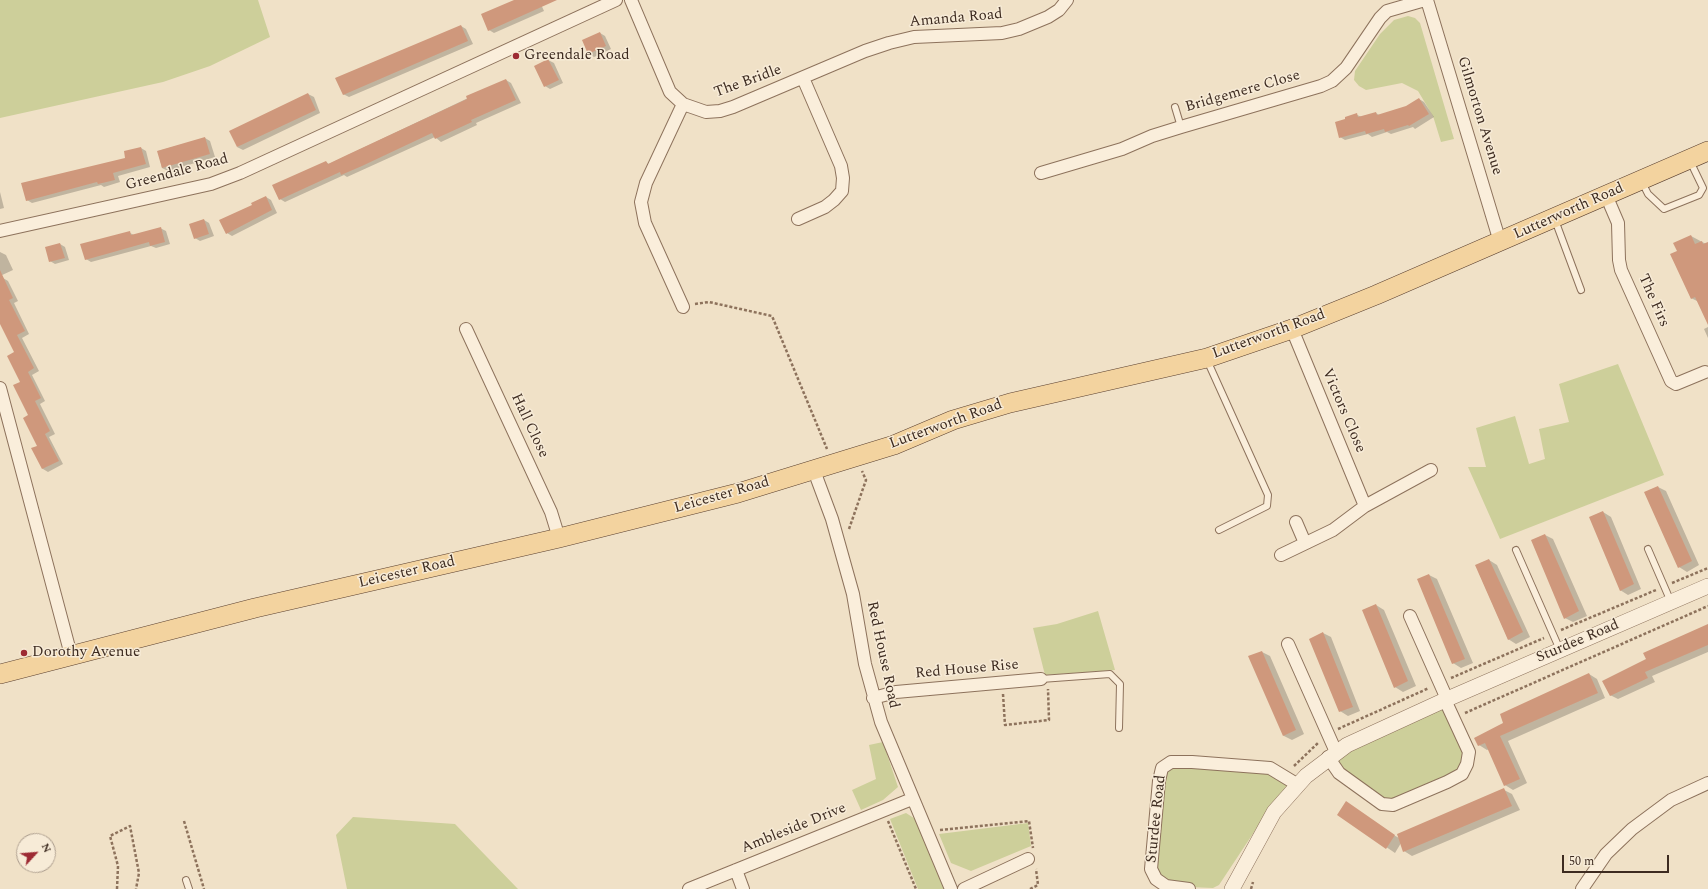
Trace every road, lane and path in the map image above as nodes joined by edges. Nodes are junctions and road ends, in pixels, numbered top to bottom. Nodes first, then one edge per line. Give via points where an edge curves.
1 (616, 0) edge
2 (631, 0) edge
3 (1067, 0) edge
4 (1426, 0) edge
5 (865, 51) joint
6 (803, 78) junction
7 (683, 104) junction
8 (1175, 107) dead end
9 (1181, 127) junction
10 (1708, 151) edge
11 (1689, 159) junction
12 (1041, 173) dead end
13 (1641, 180) junction
14 (1606, 195) junction
15 (1554, 218) junction
16 (798, 219) dead end
17 (0, 231) edge
18 (1500, 242) junction
19 (1581, 290) dead end
20 (683, 307) joint
21 (466, 329) dead end
22 (1292, 329) junction
23 (1207, 358) junction
24 (1705, 372) dead end
25 (0, 388) edge
26 (855, 456) junction
27 (833, 463) junction
28 (813, 468) junction
29 (1432, 470) dead end
30 (1365, 506) junction
31 (1296, 522) dead end
32 (1219, 530) dead end
33 (559, 538) junction
34 (837, 538) junction
35 (1305, 543) junction
36 (1648, 549) dead end
37 (1516, 550) dead end
38 (1281, 555) dead end
39 (1708, 586) edge
40 (1671, 602) junction
41 (1410, 616) dead end
42 (1288, 644) dead end
43 (1560, 650) junction
44 (71, 655) junction
45 (0, 674) edge
46 (1044, 678) junction
47 (1002, 682) junction
48 (873, 698) junction
49 (1446, 699) junction
50 (1119, 728) dead end
51 (1332, 755) junction
52 (1708, 783) edge
53 (1298, 785) junction
54 (912, 799) junction
55 (884, 810) junction
56 (184, 821) dead end
57 (927, 834) junction
58 (1032, 858) junction
59 (736, 870) junction
60 (186, 880) dead end
61 (1235, 888) edge
62 (117, 889) edge
63 (136, 889) edge
64 (189, 889) edge
65 (204, 889) edge
66 (689, 889) edge
67 (743, 889) edge
68 (916, 889) edge
69 (951, 889) edge
70 (964, 889) edge
71 (1030, 889) edge
72 (1189, 889) edge
73 (1582, 889) edge

1 - 17 street, Greendale Road via 211,184
2 - 7 street, The Bridle via 661,75 670,92
3 - 5 street, Amanda Road via 1059,10 1048,17 1002,33 914,37
4 - 9 street, Bridgemere Close via 1387,12 1380,18 1346,68 1332,81
4 - 18 street, Gilmorton Avenue
5 - 6 street, The Bridle
6 - 7 street, The Bridle via 720,111 706,112
6 - 16 street via 841,166 843,178 842,191 834,200
7 - 20 street via 646,183 641,202 645,223
8 - 9 lane
9 - 12 street, Bridgemere Close via 1122,149
10 - 11 main road, Lutterworth Road
11 - 13 main road, Lutterworth Road
11 - 13 lane via 1703,188 1700,195 1667,209 1654,202
13 - 14 main road, Lutterworth Road
14 - 15 main road, Lutterworth Road
14 - 24 street, The Firs via 1618,223 1621,270 1671,381 1676,384
15 - 18 main road, Lutterworth Road
15 - 19 lane
18 - 22 main road, Lutterworth Road
20 - 27 path via 709,302 772,316
21 - 33 street, Hall Close via 551,512
22 - 23 main road, Lutterworth Road
22 - 30 street, Victors Close
23 - 26 main road, Lutterworth Road via 1010,402 953,420 894,445
23 - 32 lane via 1268,495 1266,506
25 - 44 street
26 - 27 main road, Lutterworth Road
26 - 34 path via 866,480 847,534
27 - 28 main road, Lutterworth Road
28 - 33 main road, Leicester Road via 738,493
28 - 34 street, Red House Road
29 - 30 street
30 - 35 street via 1333,530
31 - 35 street
33 - 44 main road, Leicester Road via 255,608
34 - 48 street, Red House Road via 853,594
35 - 38 street
36 - 40 lane
37 - 43 lane
39 - 40 street, Sturdee Road
40 - 43 street, Sturdee Road
41 - 49 street
42 - 51 street
43 - 49 street, Sturdee Road
44 - 45 main road, Leicester Road
46 - 47 street, Red House Rise
46 - 47 path via 1049,720 1006,725
46 - 50 lane via 1110,674 1120,684
47 - 48 street, Red House Rise via 896,692
48 - 54 street, Red House Road
49 - 51 street, Sturdee Road via 1347,745
49 - 51 street via 1469,752 1462,774 1447,782 1393,805 1382,804 1339,773
51 - 53 street, Sturdee Road
52 - 73 street via 1671,800 1632,829 1606,854
53 - 61 street, Sturdee Road via 1274,812
53 - 72 street, Sturdee Road via 1270,768 1171,762 1162,768 1152,869 1156,878 1166,886
54 - 55 street, Ambleside Drive
54 - 57 street, Red House Road
55 - 59 street, Ambleside Drive
55 - 68 path
56 - 65 path
57 - 58 path via 937,830 1029,821
57 - 69 street, Red House Road
58 - 70 street
58 - 71 path via 1038,885
59 - 66 street, Ambleside Drive
59 - 67 street
60 - 64 lane
62 - 63 path via 118,866 110,836 130,826 139,872

